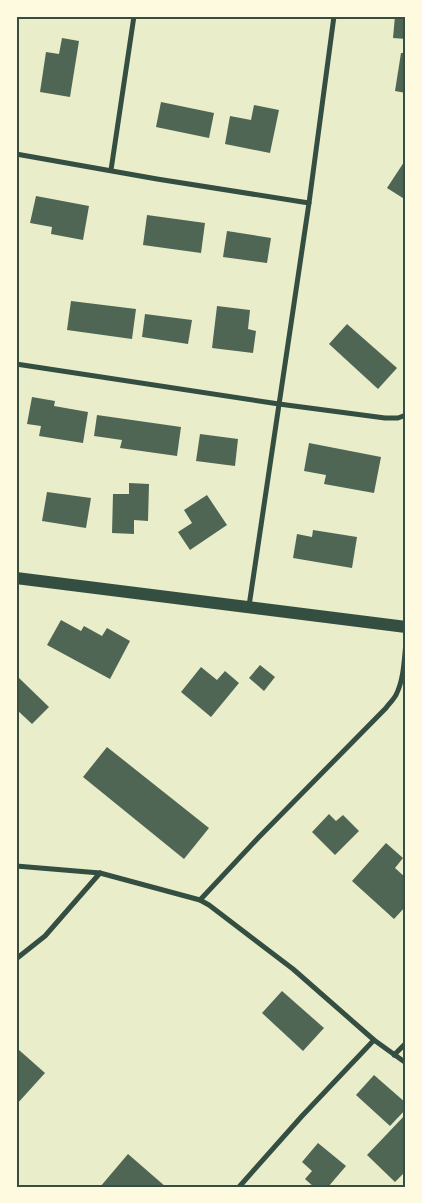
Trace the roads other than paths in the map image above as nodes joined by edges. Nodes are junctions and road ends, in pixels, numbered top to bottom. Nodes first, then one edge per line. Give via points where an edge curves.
1 (134, 16) edge
2 (334, 16) edge
3 (16, 154) edge
4 (111, 170) junction
5 (309, 203) junction
6 (16, 364) edge
7 (279, 404) junction
8 (406, 415) edge
9 (16, 578) edge
10 (248, 606) junction
11 (406, 627) edge
12 (406, 643) edge
13 (403, 680) edge
14 (16, 866) edge
15 (100, 873) junction
16 (200, 900) junction
17 (16, 959) edge
18 (374, 1040) junction
19 (406, 1043) edge
20 (394, 1055) junction
21 (406, 1063) edge
22 (240, 1187) edge

1 - 4 street
2 - 5 street
3 - 4 street
4 - 5 street
5 - 7 street
6 - 7 street
7 - 8 street via 384,418
7 - 10 street
9 - 10 main road
10 - 11 main road
12 - 13 street
13 - 16 street via 386,708
14 - 15 street
15 - 16 street
15 - 17 street via 45,936
16 - 18 street via 293,969
18 - 20 street
18 - 22 street
19 - 20 street
20 - 21 street

